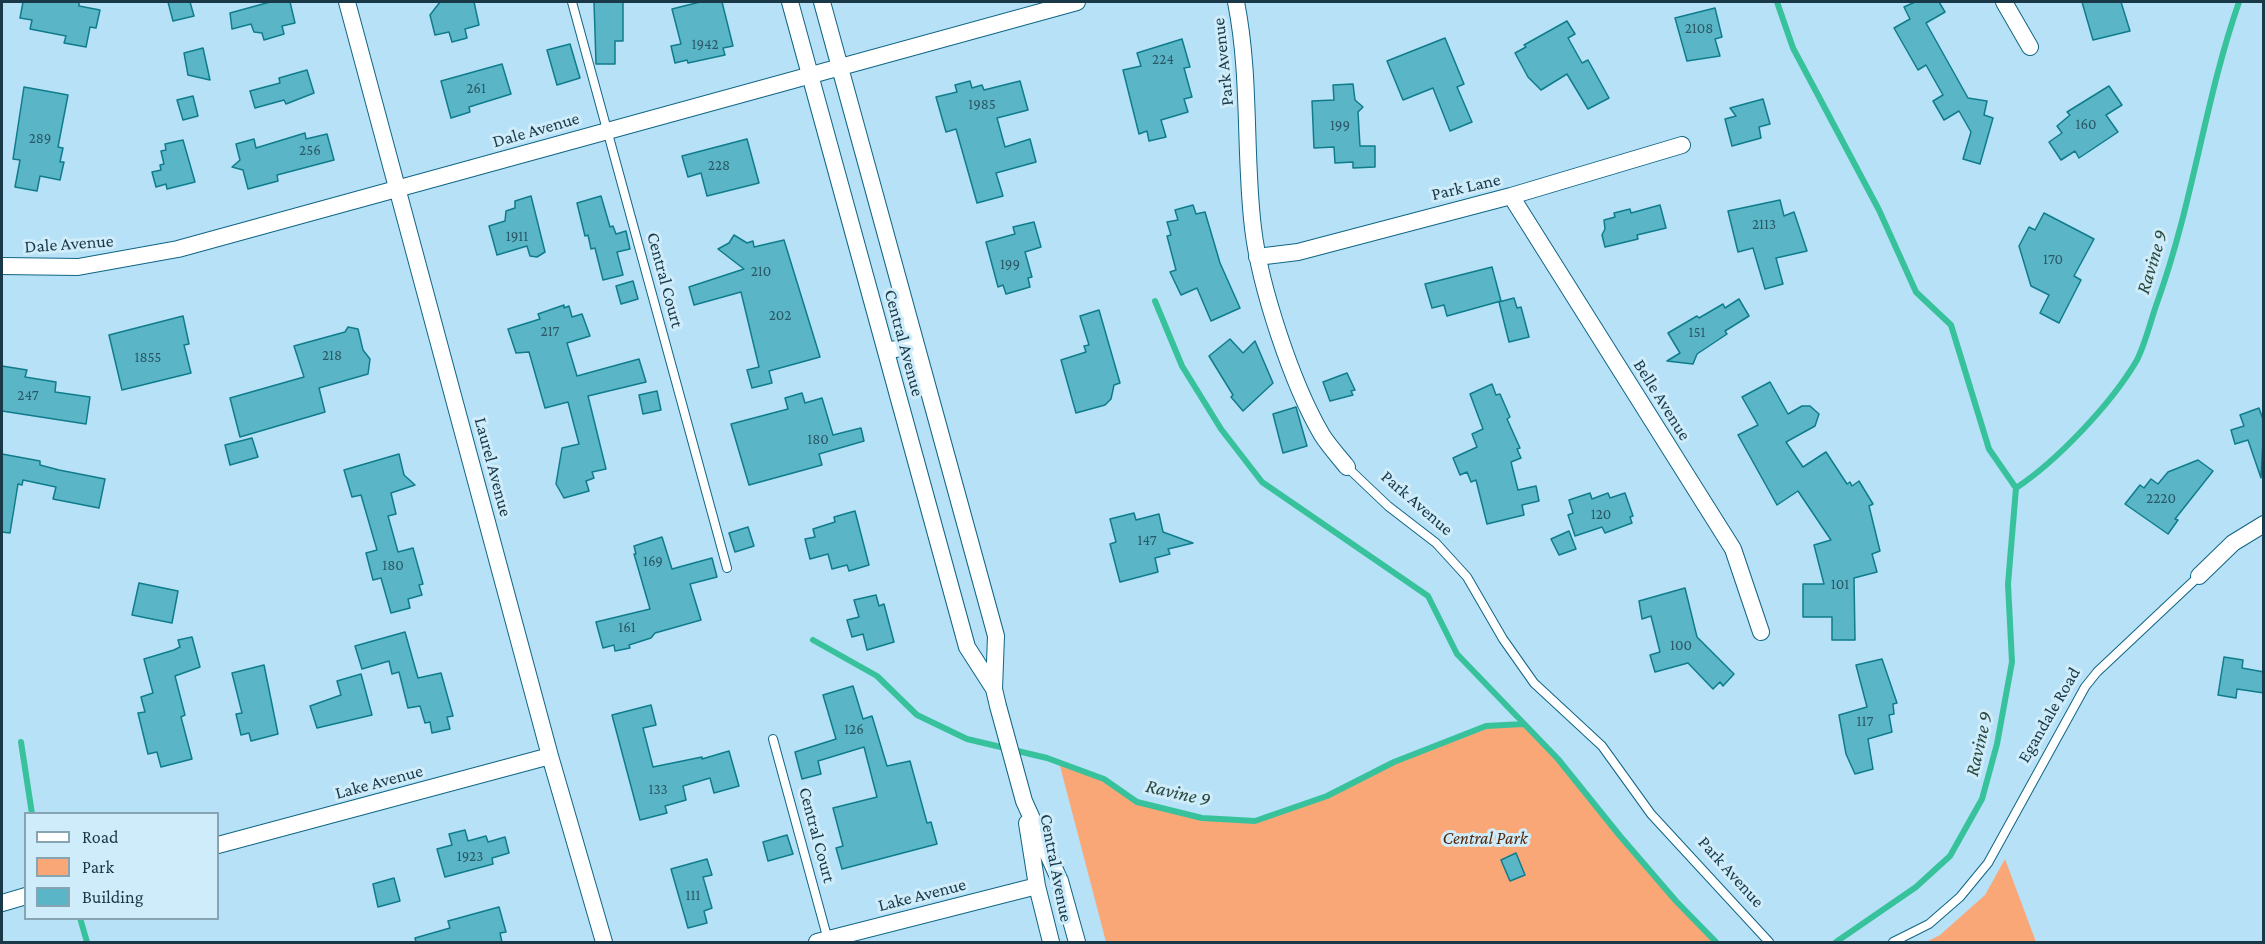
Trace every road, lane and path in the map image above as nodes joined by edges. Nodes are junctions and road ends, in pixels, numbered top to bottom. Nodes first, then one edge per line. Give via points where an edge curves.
1 (347, 2) edge
2 (572, 2) edge
3 (790, 2) edge
4 (822, 2) edge
5 (1077, 2) edge
6 (1236, 2) edge
7 (2004, 2) edge
8 (2030, 47) dead end
9 (840, 67) junction
10 (810, 76) junction
11 (607, 131) junction
12 (1682, 145) dead end
13 (398, 189) junction
14 (1511, 196) junction
15 (1257, 257) junction
16 (2, 266) edge
17 (916, 345) junction
18 (886, 351) junction
19 (1347, 468) joint
20 (2264, 524) edge
21 (727, 567) dead end
22 (2199, 576) joint
23 (1761, 632) dead end
24 (994, 689) junction
25 (774, 739) dead end
26 (550, 756) junction
27 (1022, 795) junction
28 (219, 845) edge
29 (1037, 886) junction
30 (24, 897) edge
31 (2, 903) edge
32 (823, 941) edge
33 (604, 942) edge
34 (1051, 942) edge
35 (1077, 942) edge
36 (1768, 942) edge
37 (1893, 942) edge

1 - 13 street, Laurel Avenue
2 - 11 lane, Central Court
3 - 10 street, Central Avenue
4 - 9 street, Central Avenue
5 - 9 street, Dale Avenue
6 - 15 street, Park Avenue via 1247,77
7 - 8 street
9 - 10 street, Dale Avenue
9 - 17 street, Central Avenue
10 - 11 street, Dale Avenue
10 - 18 street, Central Avenue
11 - 13 street, Dale Avenue
11 - 21 lane, Central Court
12 - 14 street, Park Lane
13 - 16 street, Dale Avenue via 189,246 117,261 78,267
13 - 26 street, Laurel Avenue
14 - 15 street, Park Lane via 1298,252
14 - 23 street, Belle Avenue via 1733,549
15 - 19 street, Park Avenue via 1295,375 1322,435
17 - 18 street
17 - 24 street, Central Avenue via 996,636
18 - 24 street, Central Avenue via 967,647
19 - 36 lane, Park Avenue via 1436,543 1467,577 1534,683 1602,746 1651,814
20 - 22 street, Egandale Road via 2233,543
22 - 37 lane, Egandale Road via 2085,687 1988,863 1960,897 1929,924
24 - 27 street, Central Avenue
25 - 32 lane, Central Court
26 - 28 street, Lake Avenue
26 - 33 street, Laurel Avenue
27 - 29 street, Central Avenue
27 - 35 street, Central Avenue via 1060,881
29 - 32 street, Lake Avenue
29 - 34 street, Central Avenue
30 - 31 street

